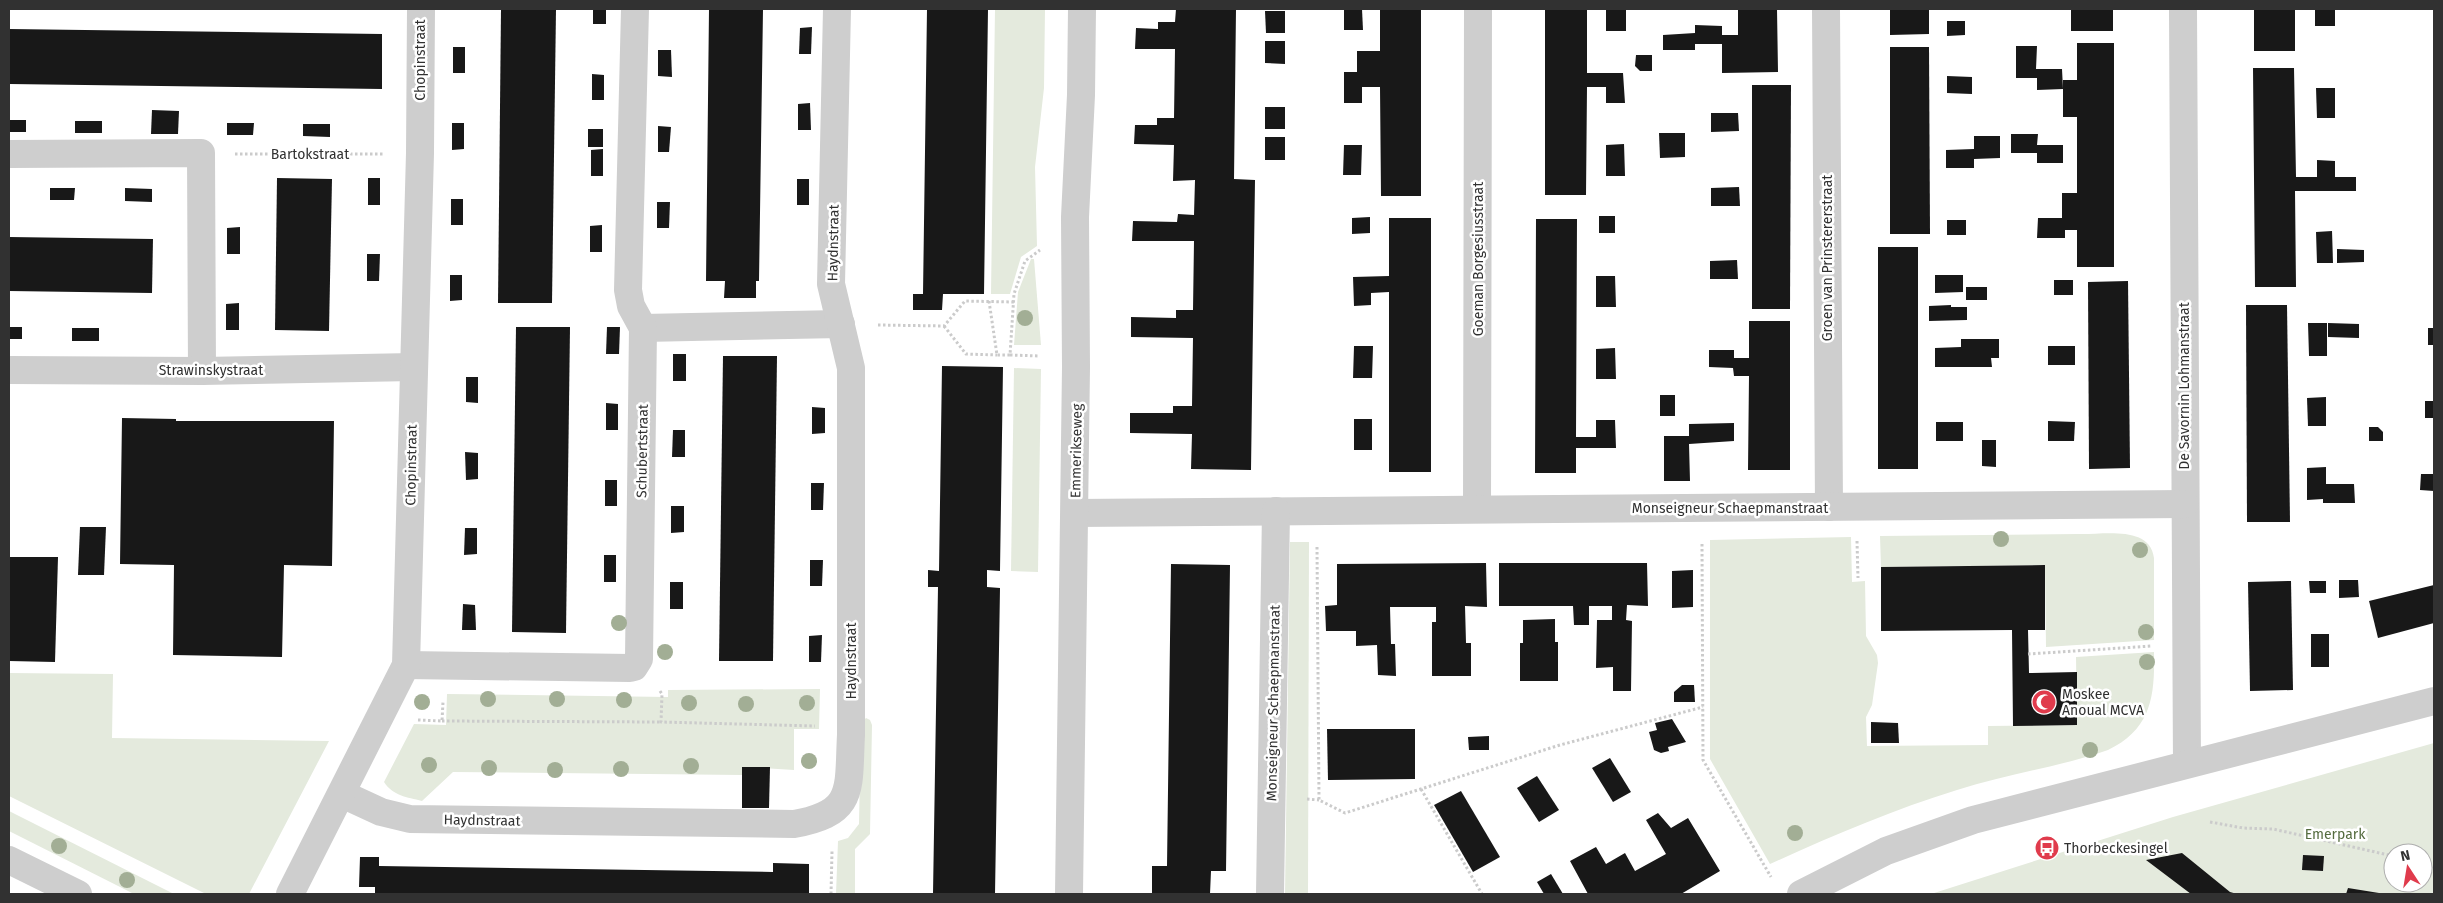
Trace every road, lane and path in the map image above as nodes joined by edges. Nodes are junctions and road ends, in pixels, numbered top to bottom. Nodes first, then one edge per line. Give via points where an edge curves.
1 (421, 9) edge
2 (635, 9) edge
3 (837, 9) edge
4 (1082, 9) edge
5 (1478, 9) edge
6 (1826, 9) edge
7 (2183, 9) edge
8 (201, 153) junction
9 (420, 153) junction
10 (9, 154) edge
11 (1041, 249) dead end
12 (989, 301) junction
13 (1014, 302) junction
14 (841, 324) junction
15 (944, 326) junction
16 (643, 328) junction
17 (997, 355) junction
18 (1010, 355) junction
19 (1048, 356) dead end
20 (414, 368) junction
21 (9, 370) edge
22 (202, 371) junction
23 (2185, 504) junction
24 (1829, 507) junction
25 (1701, 508) junction
26 (1477, 509) junction
27 (1276, 511) junction
28 (1317, 511) junction
29 (1075, 513) junction
30 (2186, 644) junction
31 (2028, 654) dead end
32 (637, 664) junction
33 (406, 665) junction
34 (2434, 701) edge
35 (1703, 707) junction
36 (442, 721) dead end
37 (661, 722) junction
38 (851, 727) junction
39 (2187, 764) junction
40 (1420, 789) junction
41 (342, 794) junction
42 (832, 813) junction
43 (2210, 822) dead end
44 (2383, 854) edge
45 (9, 860) edge
46 (1789, 890) edge
47 (78, 894) edge
48 (290, 894) edge
49 (831, 894) edge
50 (1069, 894) edge
51 (1270, 894) edge
52 (1482, 894) edge

1 - 9 street, Chopinstraat
2 - 16 street, Schubertstraat via 628,290
3 - 14 street, Haydnstraat via 831,284
4 - 29 street, Emmerikseweg via 1075,217
5 - 26 street, Goeman Borgesiusstraat
6 - 24 street, Groen van Prinstererstraat
7 - 23 street, De Savornin Lohmanstraat
8 - 9 path, Bartokstraat
8 - 10 street
8 - 22 street
9 - 20 street, Chopinstraat
11 - 13 path via 1024,261
12 - 13 path
12 - 15 path via 965,301
12 - 17 path
13 - 18 path
14 - 15 path
14 - 16 street
14 - 38 street, Haydnstraat via 851,368
15 - 17 path via 966,354
16 - 32 street, Schubertstraat
17 - 18 path
18 - 19 path
20 - 22 street, Strawinskystraat
20 - 33 street, Chopinstraat
21 - 22 street, Strawinskystraat
23 - 24 street, Monseigneur Schaepmanstraat
23 - 30 street, De Savornin Lohmanstraat
24 - 25 street, Monseigneur Schaepmanstraat
25 - 26 street, Monseigneur Schaepmanstraat
25 - 35 path
26 - 28 street, Monseigneur Schaepmanstraat
27 - 28 street, Monseigneur Schaepmanstraat
27 - 29 street, Monseigneur Schaepmanstraat
27 - 51 street, Monseigneur Schaepmanstraat
28 - 40 path via 1319,800 1345,813
29 - 50 street, Emmerikseweg
30 - 31 path
30 - 39 street, De Savornin Lohmanstraat
32 - 33 street via 630,668
32 - 37 path via 662,694
33 - 41 street, Chopinstraat
34 - 39 street
35 - 40 path via 1560,745
35 - 46 path via 1703,760
36 - 37 path
37 - 38 path
38 - 42 street, Haydnstraat via 848,789 842,803
39 - 46 street via 1973,820
40 - 52 path
41 - 42 street, Haydnstraat via 380,812 410,819 794,824 815,821
41 - 48 street, Chopinstraat
42 - 49 path
43 - 44 path via 2290,832
45 - 47 street

